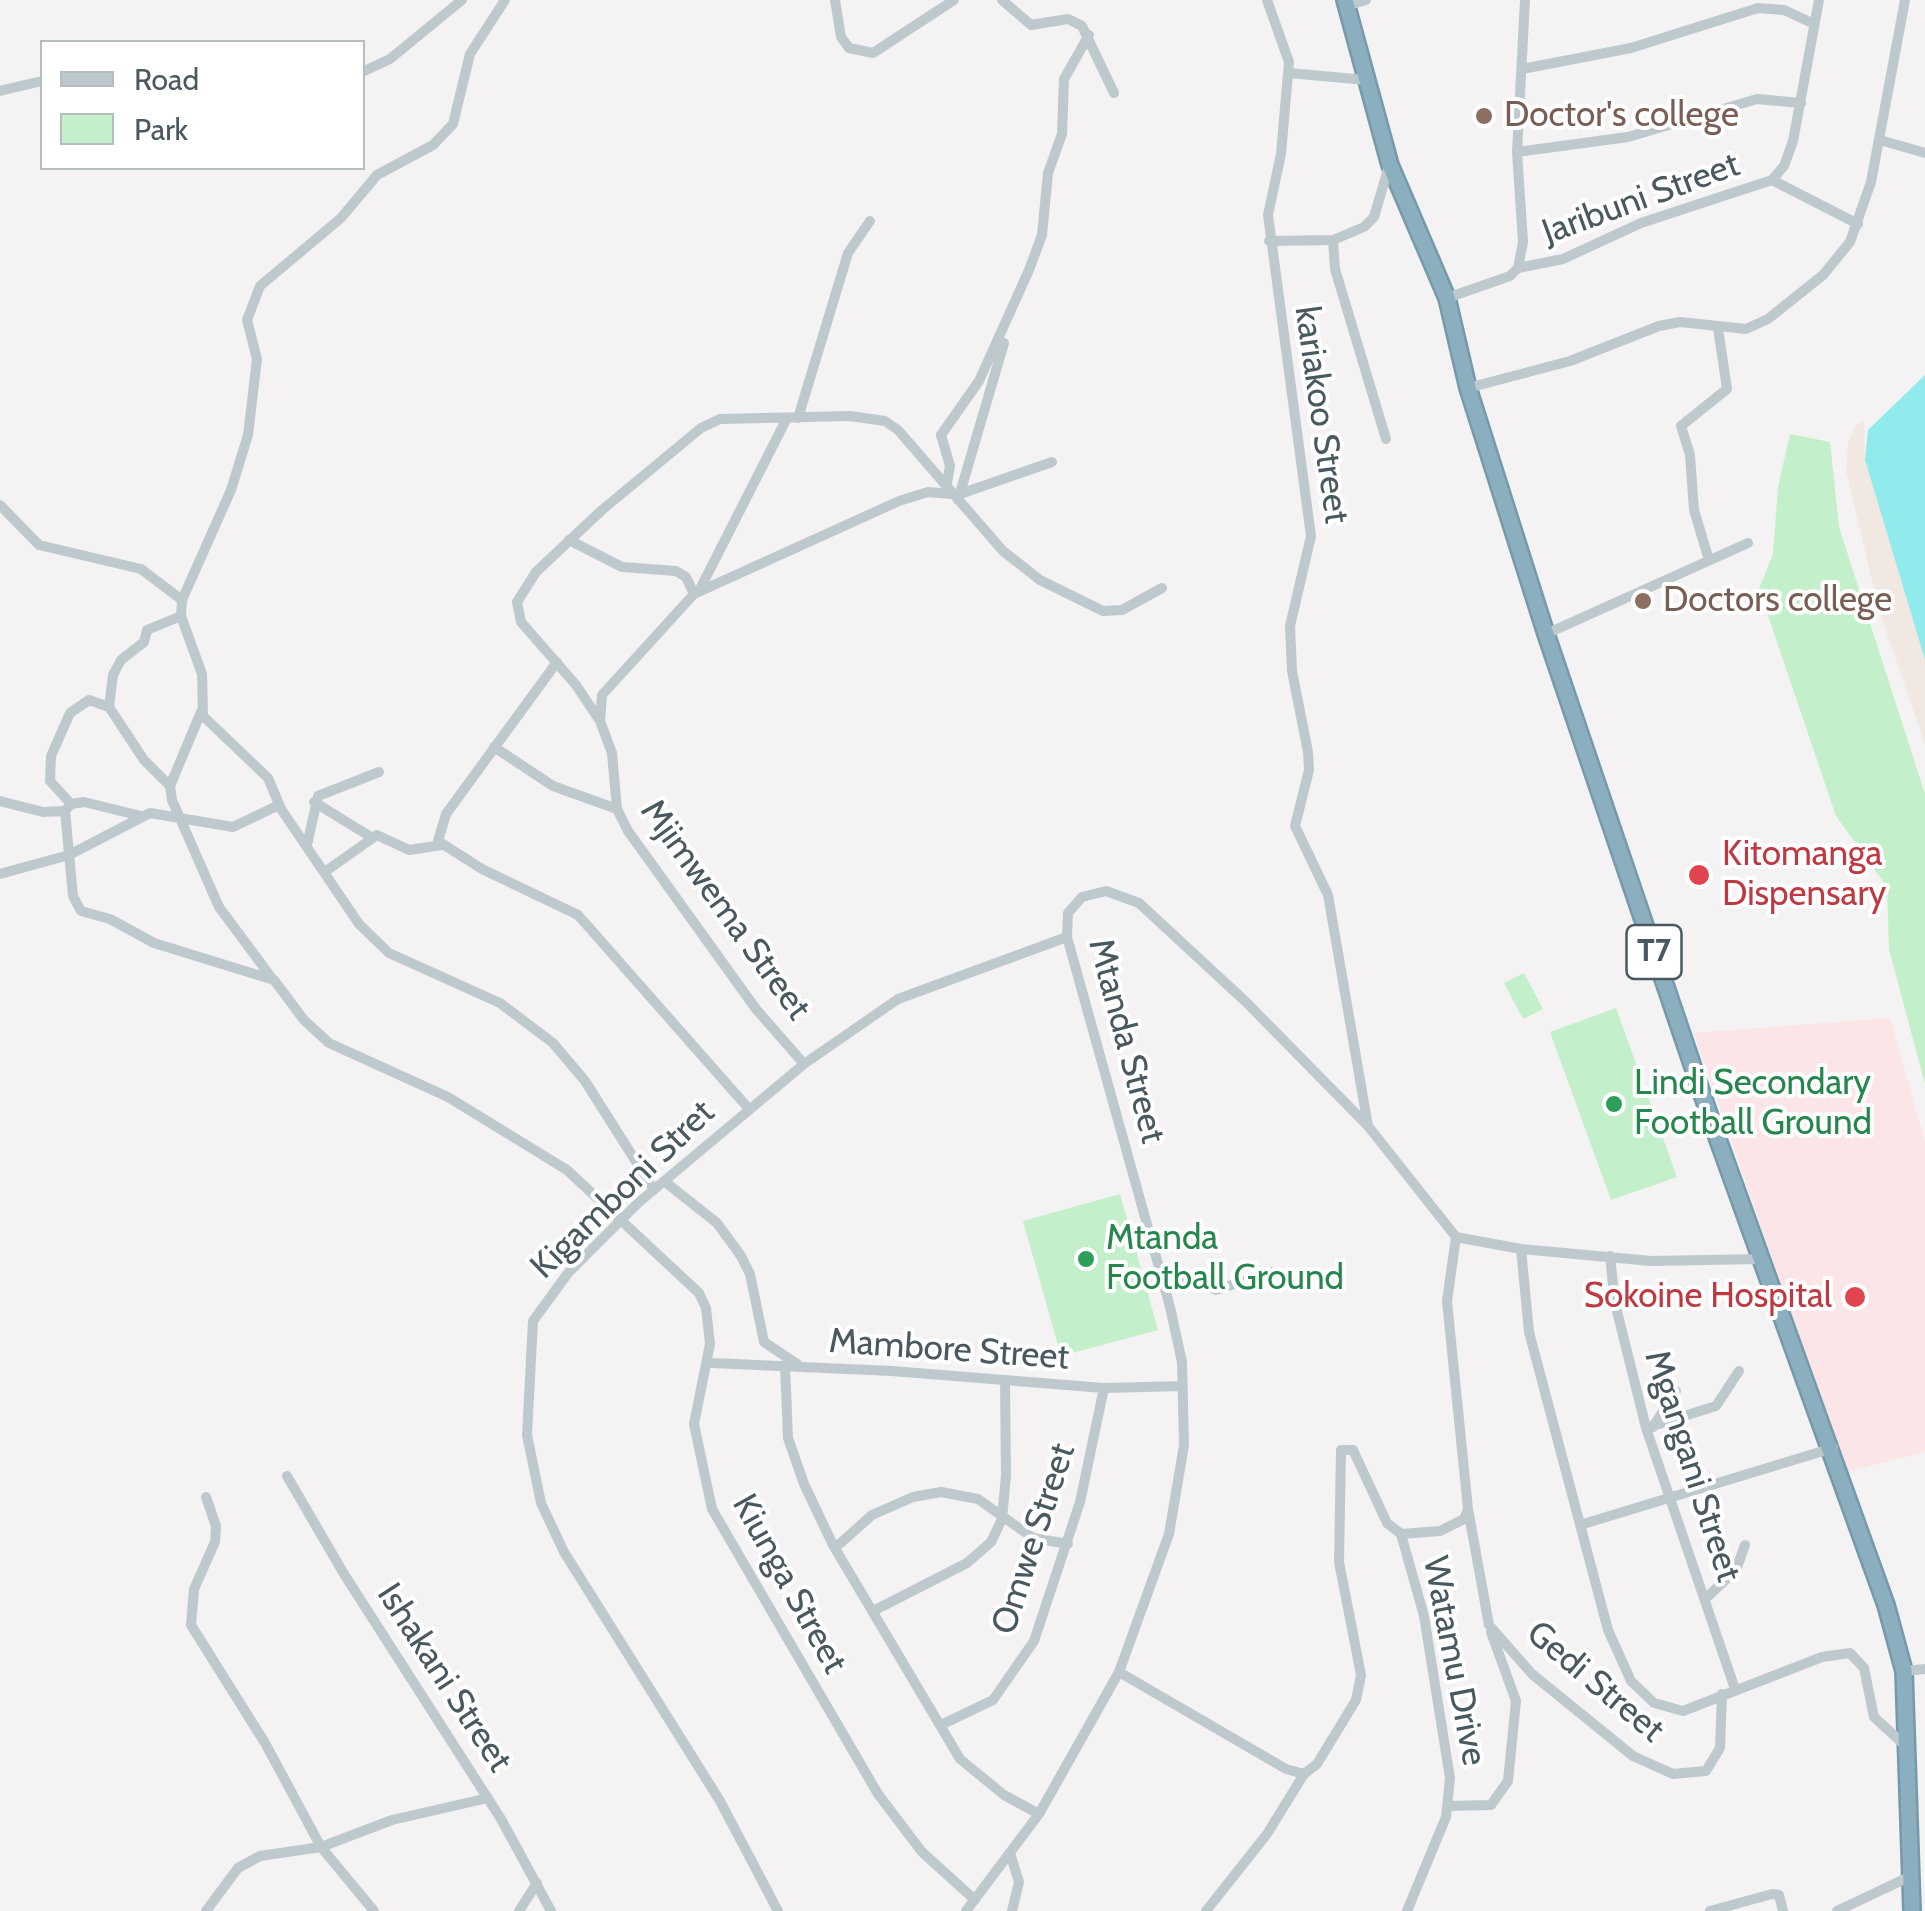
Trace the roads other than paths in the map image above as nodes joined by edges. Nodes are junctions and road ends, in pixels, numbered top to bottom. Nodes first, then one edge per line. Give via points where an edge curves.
1 (462, 0) edge
2 (505, 0) edge
3 (835, 0) edge
4 (954, 0) edge
5 (1002, 0) edge
6 (1266, 0) edge
7 (1366, 0) edge
8 (1524, 0) edge
9 (1819, 0) edge
10 (1905, 0) edge
11 (1346, 3) edge
12 (1812, 23) junction
13 (1090, 35) junction
14 (1522, 69) junction
15 (365, 71) edge
16 (1289, 73) junction
17 (1366, 80) junction
18 (40, 81) edge
19 (0, 91) edge
20 (1114, 94) dead end
21 (1801, 103) junction
22 (1880, 140) junction
23 (1518, 152) junction
24 (1925, 153) edge
25 (1390, 165) junction
26 (1772, 180) junction
27 (870, 221) dead end
28 (1858, 224) junction
29 (1332, 240) junction
30 (1269, 241) junction
31 (1518, 268) junction
32 (1448, 298) junction
33 (1017, 299) junction
34 (1718, 328) junction
35 (1468, 388) junction
36 (792, 418) junction
37 (1386, 440) dead end
38 (1052, 462) dead end
39 (954, 494) junction
40 (0, 505) edge
41 (569, 540) junction
42 (1748, 543) dead end
43 (1709, 560) junction
44 (1162, 588) dead end
45 (696, 593) junction
46 (182, 600) junction
47 (181, 616) junction
48 (1546, 634) junction
49 (558, 662) junction
50 (110, 707) junction
51 (202, 712) junction
52 (600, 721) junction
53 (494, 747) junction
54 (380, 772) dead end
55 (170, 786) junction
56 (0, 801) edge
57 (314, 802) junction
58 (279, 805) junction
59 (68, 808) junction
60 (617, 809) junction
61 (141, 816) junction
62 (180, 820) junction
63 (371, 837) junction
64 (442, 845) junction
65 (307, 846) junction
66 (69, 855) junction
67 (326, 871) junction
68 (0, 874) edge
69 (1068, 937) junction
70 (274, 980) junction
71 (804, 1064) junction
72 (748, 1109) junction
73 (1368, 1126) junction
74 (664, 1181) junction
75 (654, 1190) junction
76 (620, 1222) junction
77 (1456, 1237) junction
78 (1521, 1249) junction
79 (1610, 1256) junction
80 (1760, 1259) junction
81 (1159, 1266) junction
82 (1271, 1272) dead end
83 (712, 1363) dead end
84 (784, 1366) junction
85 (804, 1367) junction
86 (1739, 1371) dead end
87 (1005, 1380) junction
88 (1183, 1386) junction
89 (1104, 1388) junction
90 (1676, 1391) dead end
91 (1650, 1428) junction
92 (1833, 1448) junction
93 (286, 1476) dead end
94 (206, 1497) dead end
95 (1669, 1498) junction
96 (1468, 1509) junction
97 (1002, 1519) junction
98 (1580, 1525) junction
99 (1401, 1534) junction
100 (1068, 1544) junction
101 (1744, 1545) dead end
102 (835, 1548) junction
103 (1705, 1598) junction
104 (873, 1611) junction
105 (1489, 1624) junction
106 (1925, 1669) edge
107 (1904, 1671) junction
108 (1120, 1672) junction
109 (1532, 1674) junction
110 (1512, 1683) junction
111 (1735, 1689) junction
112 (1722, 1694) junction
113 (943, 1724) junction
114 (1909, 1749) junction
115 (1304, 1774) junction
116 (488, 1798) junction
117 (1448, 1806) junction
118 (1039, 1814) junction
119 (321, 1847) junction
120 (1010, 1854) junction
121 (1911, 1876) junction
122 (537, 1883) junction
123 (976, 1900) junction
124 (206, 1911) edge
125 (374, 1911) edge
126 (520, 1911) edge
127 (551, 1911) edge
128 (778, 1911) edge
129 (966, 1911) edge
130 (1012, 1911) edge
131 (1206, 1911) edge
132 (1408, 1911) edge
133 (1710, 1911) edge
134 (1783, 1911) edge
135 (1837, 1911) edge
136 (1912, 1911) edge

1 - 15 street via 390,60
2 - 46 street via 470,54 453,124 433,145 377,175 341,218 260,286 247,320 257,359 248,435
3 - 4 street via 848,48 873,53
5 - 13 street via 1032,25 1068,19
6 - 16 street, kariakoo Street
7 - 11 street
8 - 14 street
9 - 12 street, Jaribuni Street
10 - 22 street
11 - 17 highway, T7
12 - 14 street via 1784,10 1758,8 1594,58
12 - 21 street, Jaribuni Street
13 - 20 street
13 - 33 street via 1064,78 1063,124 1048,174 1042,235
14 - 23 street
16 - 17 street
16 - 30 street, kariakoo Street
17 - 25 highway, T7
18 - 19 street
21 - 23 street via 1757,98 1628,137
21 - 26 street, Jaribuni Street via 1794,141
22 - 24 street
22 - 28 street
23 - 31 street
25 - 29 street via 1374,217
25 - 32 highway, T7
26 - 28 street
26 - 31 street, Jaribuni Street via 1641,223 1562,259
27 - 36 street via 848,253
28 - 34 street via 1839,259 1768,319 1746,329
29 - 30 street
29 - 37 street via 1334,269
30 - 73 street, kariakoo Street via 1311,536 1290,626 1309,770 1295,826 1328,895
31 - 32 street, Jaribuni Street
32 - 35 highway, T7
33 - 39 street
33 - 39 street via 979,381 944,426 940,442
34 - 35 street via 1658,326 1570,361
34 - 43 street via 1727,389 1681,426
35 - 48 highway, T7
36 - 39 street via 885,422
36 - 41 street via 709,422
36 - 45 street
38 - 39 street
39 - 44 street via 1020,566 1065,594 1103,611 1122,610
39 - 45 street via 928,492 900,501
40 - 46 street via 39,545 141,569
41 - 45 street via 622,567 676,571
41 - 49 street via 517,602 522,622
42 - 43 street
43 - 48 street
45 - 52 street via 604,688
46 - 47 street
47 - 50 street via 147,630 144,642 121,660
47 - 51 street via 202,674
48 - 80 highway, T7
49 - 52 street
49 - 53 street
50 - 55 street
50 - 59 street via 89,700 77,704 56,736 50,782
51 - 55 street
51 - 58 street via 210,727 261,768
52 - 60 street, Mjimwema Street via 612,753
53 - 60 street via 552,786
53 - 64 street via 438,828
54 - 57 street
55 - 62 street, Kiunga Street
56 - 59 street via 44,812
57 - 63 street
57 - 65 street
58 - 62 street via 233,827
58 - 65 street
59 - 61 street via 84,802
59 - 66 street
60 - 71 street, Mjimwema Street via 649,865
61 - 62 street
61 - 66 street
62 - 70 street, Kiunga Street via 219,907
63 - 64 street via 409,850
63 - 67 street
64 - 72 street via 578,915
65 - 67 street
66 - 68 street
66 - 70 street via 80,911 154,943
67 - 75 street via 359,924 389,953 500,1004 553,1043
69 - 71 street, Kigamboni Stret via 898,999
69 - 73 street, Mtanda Street via 1068,912 1082,897 1106,891 1139,903
69 - 81 street, Mtanda Street
70 - 76 street, Kiunga Street via 329,1043 448,1097 526,1142 576,1177
71 - 72 street, Kigamboni Stret
72 - 74 street, Kigamboni Stret
73 - 77 street, Mtanda Street
74 - 75 street, Kigamboni Stret
74 - 85 street via 717,1224 748,1266 764,1342
75 - 76 street, Kigamboni Stret
76 - 123 street, Kiunga Street via 687,1280 706,1308 708,1362 694,1424 712,1509 878,1794 922,1852
76 - 128 street, Kigamboni Stret via 547,1296 533,1321 527,1360 530,1464 564,1552 720,1801
77 - 78 street
77 - 96 street, Gedi Street via 1447,1301
78 - 79 street
78 - 98 street via 1529,1332
79 - 80 street
79 - 91 street, Mgangani Street
80 - 92 highway, T7
81 - 82 street via 1216,1290
81 - 88 street, Mtanda Street
83 - 84 street, Mambore Street
84 - 85 street, Mambore Street
84 - 102 street via 788,1438
85 - 87 street, Mambore Street
86 - 91 street via 1716,1406
87 - 89 street, Mambore Street
87 - 97 street
88 - 89 street, Mambore Street
88 - 108 street, Mtanda Street via 1178,1494
89 - 100 street, Omwe Street
90 - 91 street
91 - 95 street, Mgangani Street
92 - 95 street
92 - 107 highway, T7
93 - 116 street, Ishakani Street
94 - 119 street via 215,1542 194,1589 191,1625
95 - 98 street
95 - 103 street, Mgangani Street
96 - 99 street via 1464,1519 1440,1531
96 - 105 street, Gedi Street
97 - 100 street via 1033,1538
97 - 102 street via 978,1499 941,1492 872,1515
97 - 104 street via 991,1542 967,1563
98 - 112 street via 1608,1630 1642,1694 1678,1711
99 - 115 street via 1387,1524 1353,1450 1345,1448 1337,1533 1359,1650 1359,1690 1338,1733
99 - 117 street, Watamu Drive via 1432,1658
100 - 113 street, Omwe Street via 1024,1660 993,1700
101 - 103 street via 1736,1570
102 - 104 street
103 - 111 street, Mgangani Street
104 - 113 street
105 - 109 street, Gedi Street
105 - 110 street
106 - 107 street
107 - 114 highway, T7
108 - 115 street
108 - 118 street, Mtanda Street
109 - 110 street
109 - 112 street, Gedi Street via 1633,1756 1682,1776 1706,1771 1718,1756
110 - 117 street via 1516,1718 1504,1790 1485,1807
111 - 112 street
111 - 114 street via 1850,1653 1864,1668 1874,1716
113 - 118 street via 972,1772
114 - 121 highway, T7
115 - 131 street
116 - 119 street via 392,1820
116 - 122 street, Ishakani Street
117 - 132 street, Watamu Drive
118 - 120 street, Mtanda Street
119 - 124 street via 248,1861
119 - 125 street
120 - 123 street, Mtanda Street
120 - 130 street via 1019,1882
121 - 135 street
121 - 136 highway, T7
122 - 126 street
122 - 127 street, Ishakani Street
123 - 129 street, Mtanda Street
133 - 134 street via 1772,1894 1779,1895

